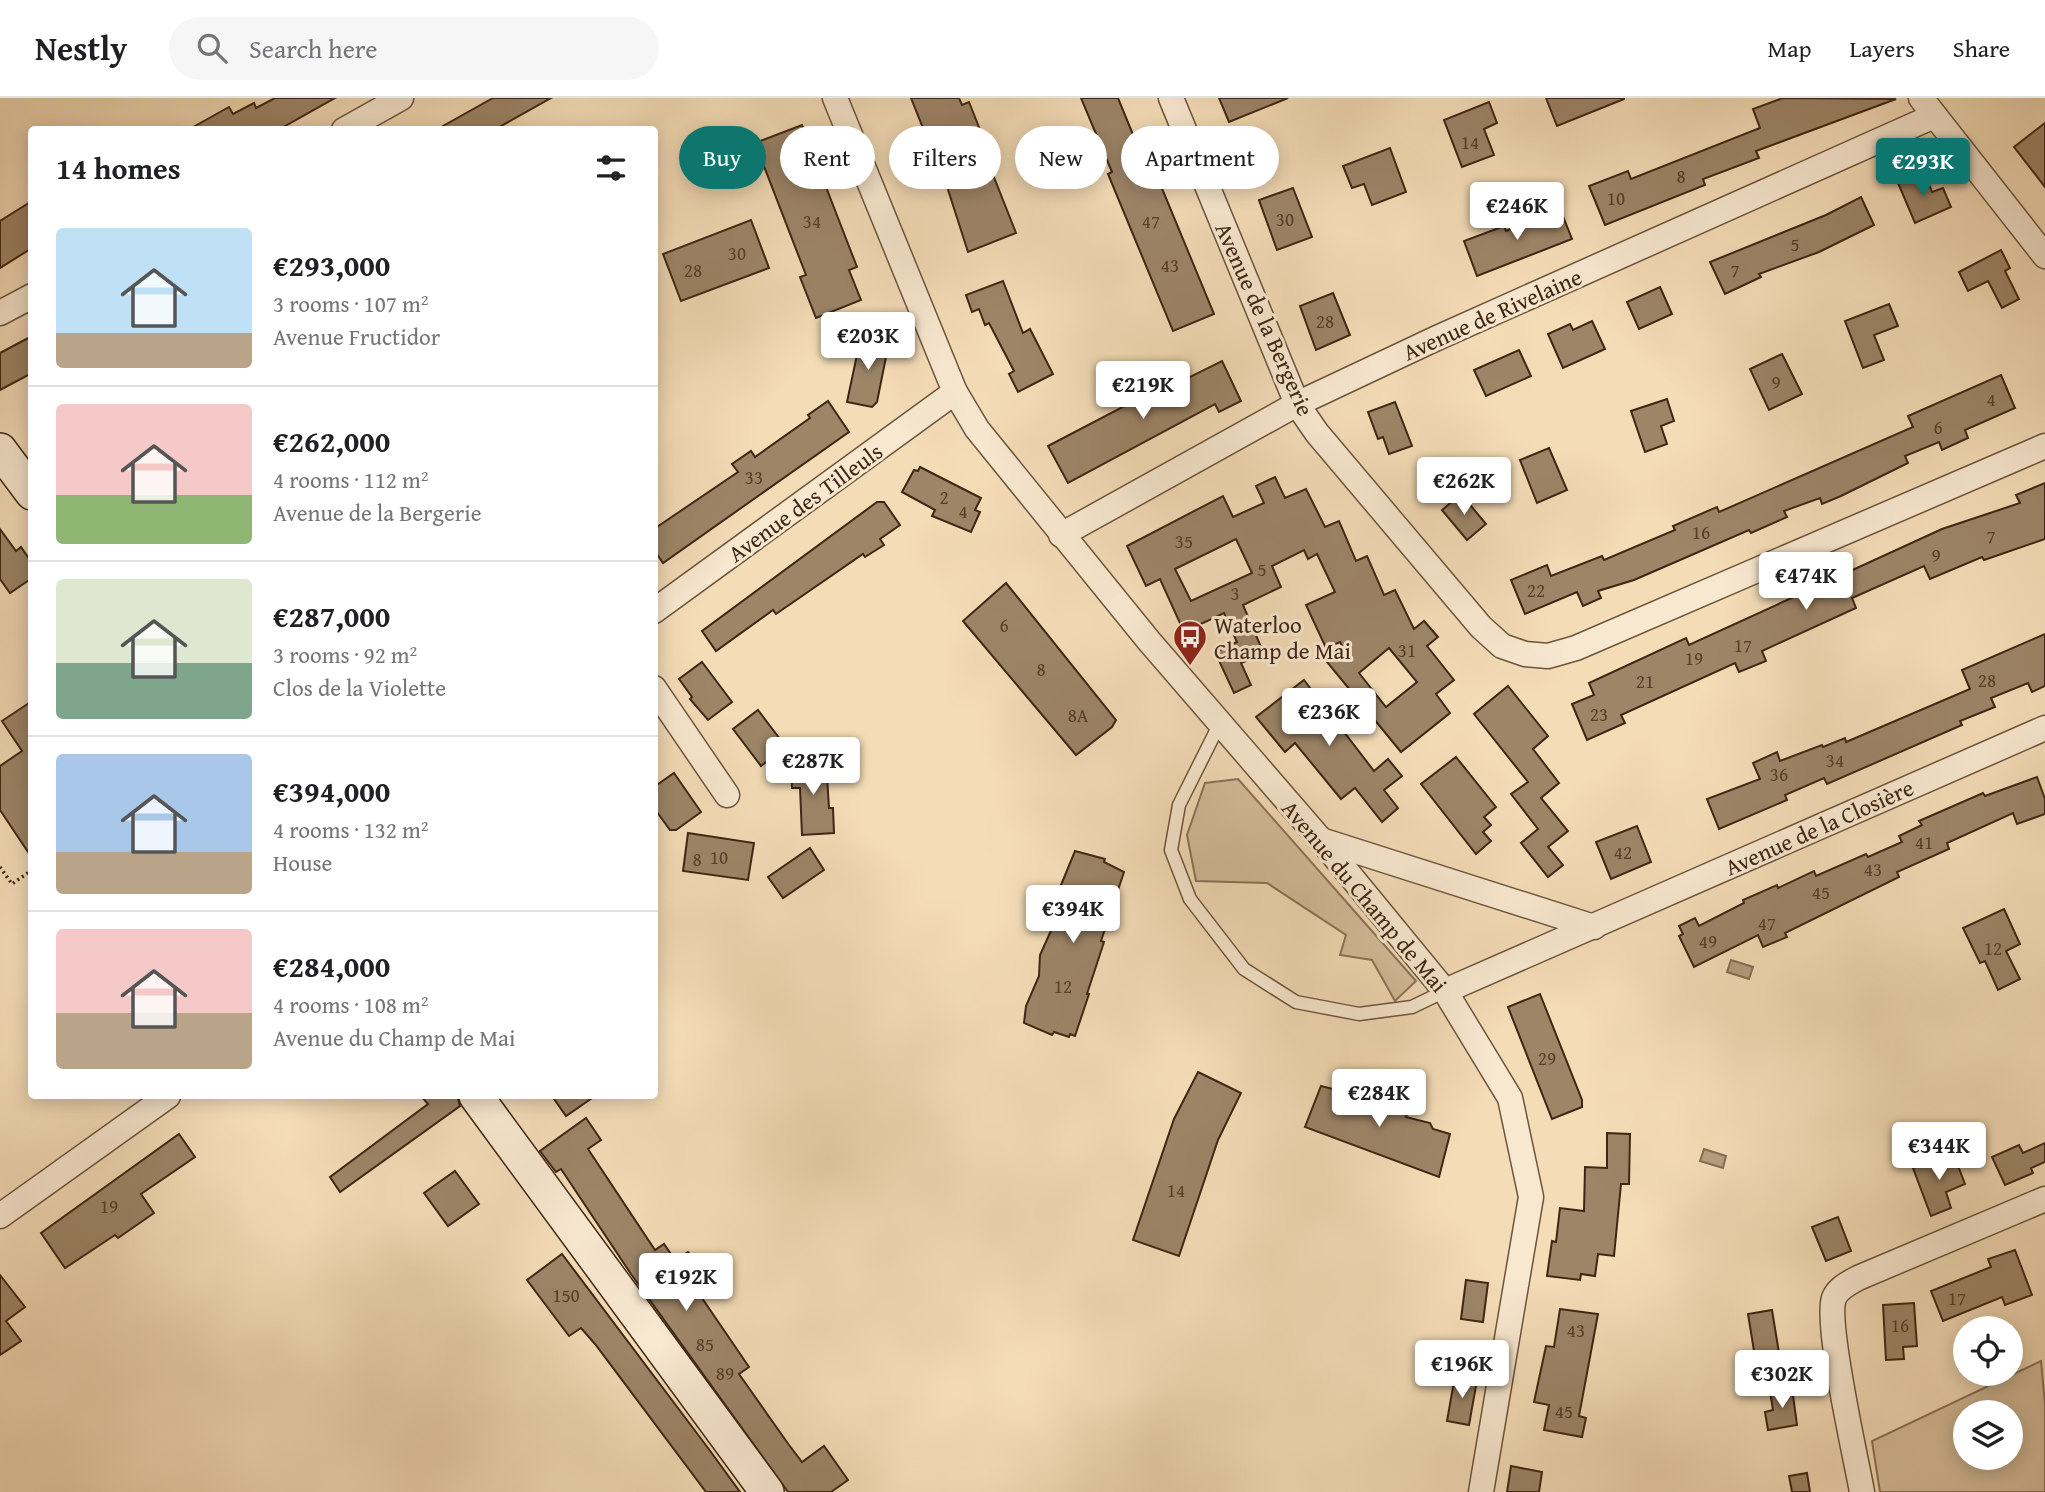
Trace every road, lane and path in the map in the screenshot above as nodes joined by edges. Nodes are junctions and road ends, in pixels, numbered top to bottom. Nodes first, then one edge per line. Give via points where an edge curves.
1 (401, 98) edge
2 (835, 98) edge
3 (1171, 98) edge
4 (1927, 107) edge
5 (351, 126) edge
6 (2045, 256) edge
7 (28, 298) edge
8 (0, 313) edge
9 (955, 392) junction
10 (1297, 404) junction
11 (2045, 446) edge
12 (0, 450) edge
13 (28, 488) edge
14 (1061, 535) junction
15 (658, 608) edge
16 (658, 694) edge
17 (1219, 725) junction
18 (2045, 729) edge
19 (727, 794) dead end
20 (1321, 840) junction
21 (0, 867) edge
22 (28, 873) edge
23 (1594, 927) junction
24 (1445, 991) junction
25 (164, 1099) edge
26 (478, 1099) edge
27 (2045, 1199) edge
28 (0, 1216) edge
29 (767, 1492) edge
30 (1481, 1492) edge
31 (1862, 1492) edge

1 - 5 street
2 - 9 street, Avenue du Champ de Mai
3 - 10 street, Avenue de la Bergerie
4 - 6 street
4 - 10 street, Avenue de Rivelaine
7 - 8 street
9 - 14 street, Avenue du Champ de Mai via 977,429
9 - 15 street, Avenue des Tilleuls
10 - 11 street, Avenue de la Bergerie via 1481,627 1502,646 1548,656 1576,648
10 - 14 street, Avenue de Rivelaine
12 - 13 street
14 - 17 street, Avenue du Champ de Mai
16 - 19 street
17 - 20 street, Avenue du Champ de Mai
17 - 24 lane via 1179,805 1171,849 1189,899 1244,969 1296,1002 1359,1014 1412,1007
18 - 23 street, Avenue de la Closière
20 - 23 street
20 - 24 street, Avenue du Champ de Mai
21 - 22 path via 12,884
23 - 24 street, Avenue de la Closière
24 - 30 street, Avenue du Champ de Mai via 1510,1098 1531,1197
25 - 28 street
26 - 29 street
27 - 31 street via 1858,1278 1835,1296 1833,1327

